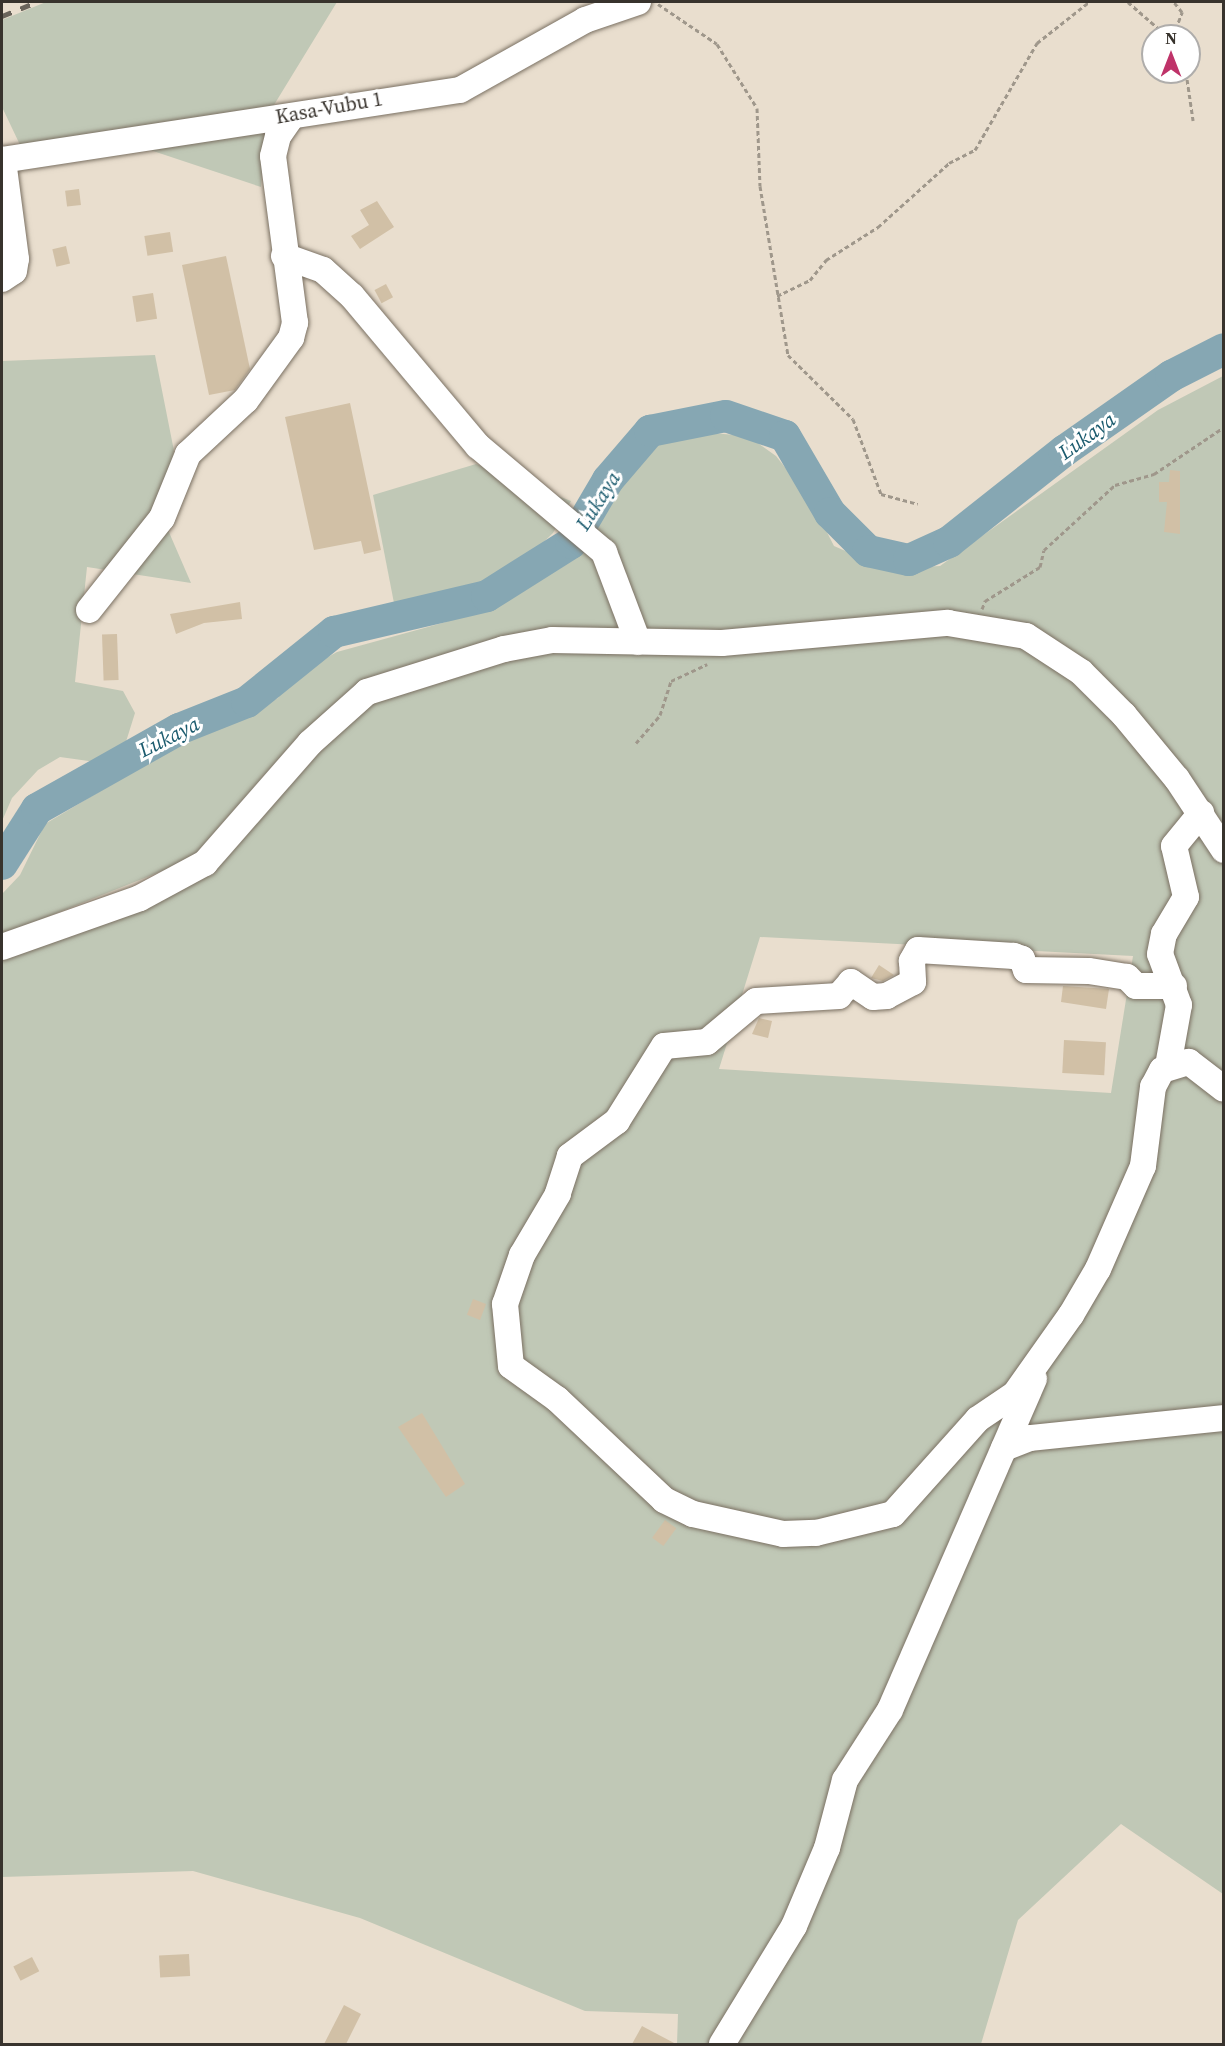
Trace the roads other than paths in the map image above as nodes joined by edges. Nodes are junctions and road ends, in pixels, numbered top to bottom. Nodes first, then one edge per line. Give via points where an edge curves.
1 (638, 2) edge
2 (292, 116) junction
3 (2, 160) edge
4 (284, 256) junction
5 (2, 279) edge
6 (89, 610) dead end
7 (638, 642) junction
8 (1201, 813) junction
9 (1224, 850) edge
10 (2, 947) edge
11 (1174, 986) junction
12 (1168, 1066) junction
13 (1224, 1089) edge
14 (1043, 1359) junction
15 (1224, 1418) edge
16 (1005, 1448) junction
17 (729, 2040) edge

1 - 2 street, Kasa-Vubu 1 via 585,20 460,90
2 - 3 street, Kasa-Vubu 1
2 - 4 street via 278,136 273,156
3 - 5 street via 16,260 14,271
4 - 6 street via 295,323 291,338 246,400 188,454 162,518
4 - 7 street via 323,270 352,296 478,447 604,552
7 - 8 street via 722,643 893,625 978,626 1026,636 1081,672 1124,715
7 - 10 street via 552,640 504,649 367,692 310,743 205,863 140,898
8 - 9 street
8 - 11 street via 1174,846 1186,897 1164,934 1160,954
11 - 12 street via 1179,1005
11 - 14 street via 1136,986 1127,977 1088,970 1026,970 1014,956 926,949 913,953 913,982 887,996 873,997 851,982 839,996 752,1002 707,1042 664,1046 617,1121 570,1156 558,1194 522,1255 505,1304 511,1366 556,1399 664,1500 702,1516 783,1534 816,1533 893,1514 944,1454 978,1419 1015,1394
12 - 13 street via 1193,1063
12 - 14 street via 1153,1087 1143,1166 1121,1222
14 - 16 street
15 - 16 street via 1030,1438
16 - 17 street via 890,1710 845,1780 827,1848 794,1926

